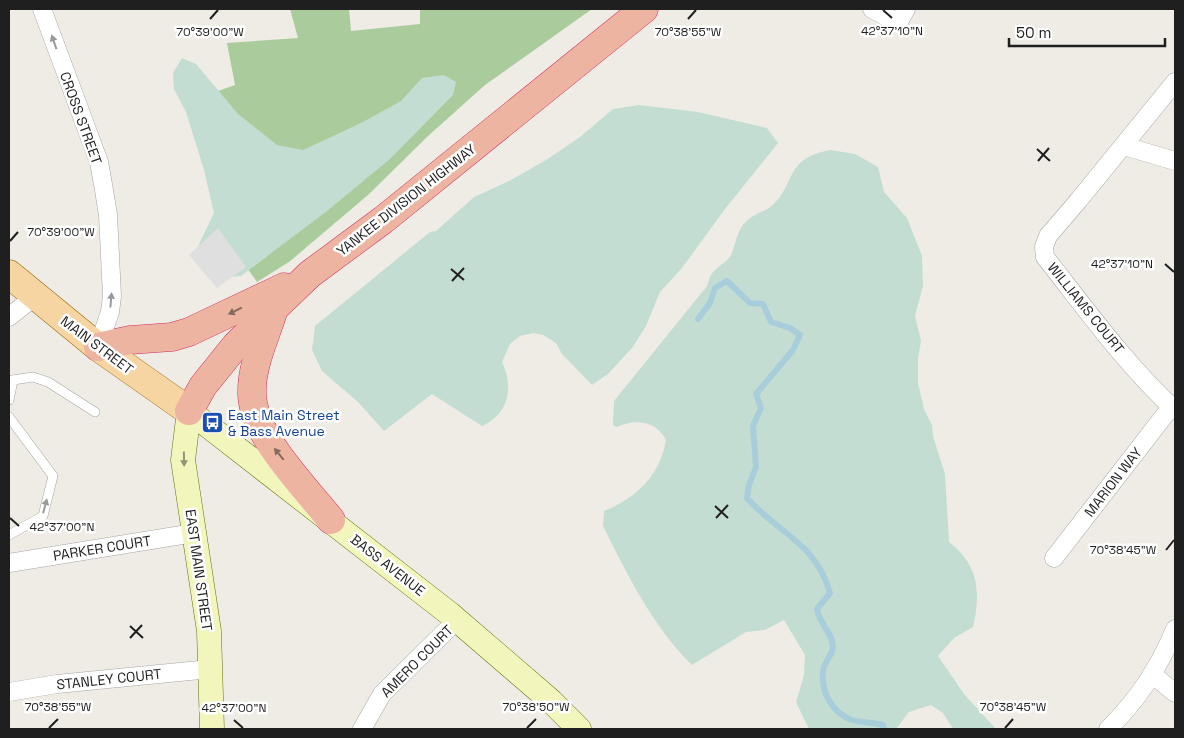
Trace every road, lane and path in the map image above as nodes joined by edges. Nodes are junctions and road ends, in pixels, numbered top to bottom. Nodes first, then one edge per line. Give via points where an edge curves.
1 (42, 9) edge
2 (644, 9) edge
3 (872, 9) edge
4 (906, 9) edge
5 (1175, 82) edge
6 (1124, 146) junction
7 (1175, 161) edge
8 (9, 274) edge
9 (310, 274) junction
10 (34, 297) junction
11 (274, 306) junction
12 (9, 318) edge
13 (98, 347) junction
14 (11, 377) edge
15 (9, 400) edge
16 (1173, 408) edge
17 (189, 411) junction
18 (95, 412) dead end
19 (9, 417) edge
20 (331, 520) junction
21 (194, 533) junction
22 (9, 535) edge
23 (1054, 558) dead end
24 (9, 563) edge
25 (457, 620) junction
26 (1175, 629) edge
27 (210, 669) junction
28 (1152, 674) junction
29 (9, 692) edge
30 (1175, 693) edge
31 (212, 729) edge
32 (362, 729) edge
33 (579, 729) edge
34 (1108, 729) edge

13 -> 1 street, CROSS STREET via 112,296 104,190 99,162
2 - 9 highway, YANKEE DIVISION HIGHWAY via 383,220
3 - 4 street via 898,23
5 - 6 street, WILLIAMS COURT
6 - 7 street
6 - 16 street, WILLIAMS COURT via 1048,236 1045,257 1145,380
8 - 10 main road, MAIN STREET
9 - 11 highway, YANKEE DIVISION HIGHWAY
9 -> 13 highway via 189,332
10 - 12 street
10 - 13 main road, MAIN STREET
11 - 17 highway, YANKEE DIVISION HIGHWAY via 220,363
20 -> 11 highway via 269,442 253,406 256,365
13 - 17 main road, MAIN STREET
14 - 15 lane
14 - 18 lane via 33,377 48,382
16 - 23 street, MARION WAY
17 - 20 main road, BASS AVENUE
17 -> 21 main road, EAST MAIN STREET via 183,460
22 -> 19 lane via 43,516 53,476
20 - 25 main road, BASS AVENUE
21 - 24 street, PARKER COURT
21 - 27 main road, EAST MAIN STREET via 209,631
25 - 32 street, AMERO COURT via 382,694
25 - 33 main road, BASS AVENUE via 552,701
26 - 28 street
27 - 29 street, STANLEY COURT
27 - 31 main road, EAST MAIN STREET
28 - 30 street
28 - 34 street via 1134,703

